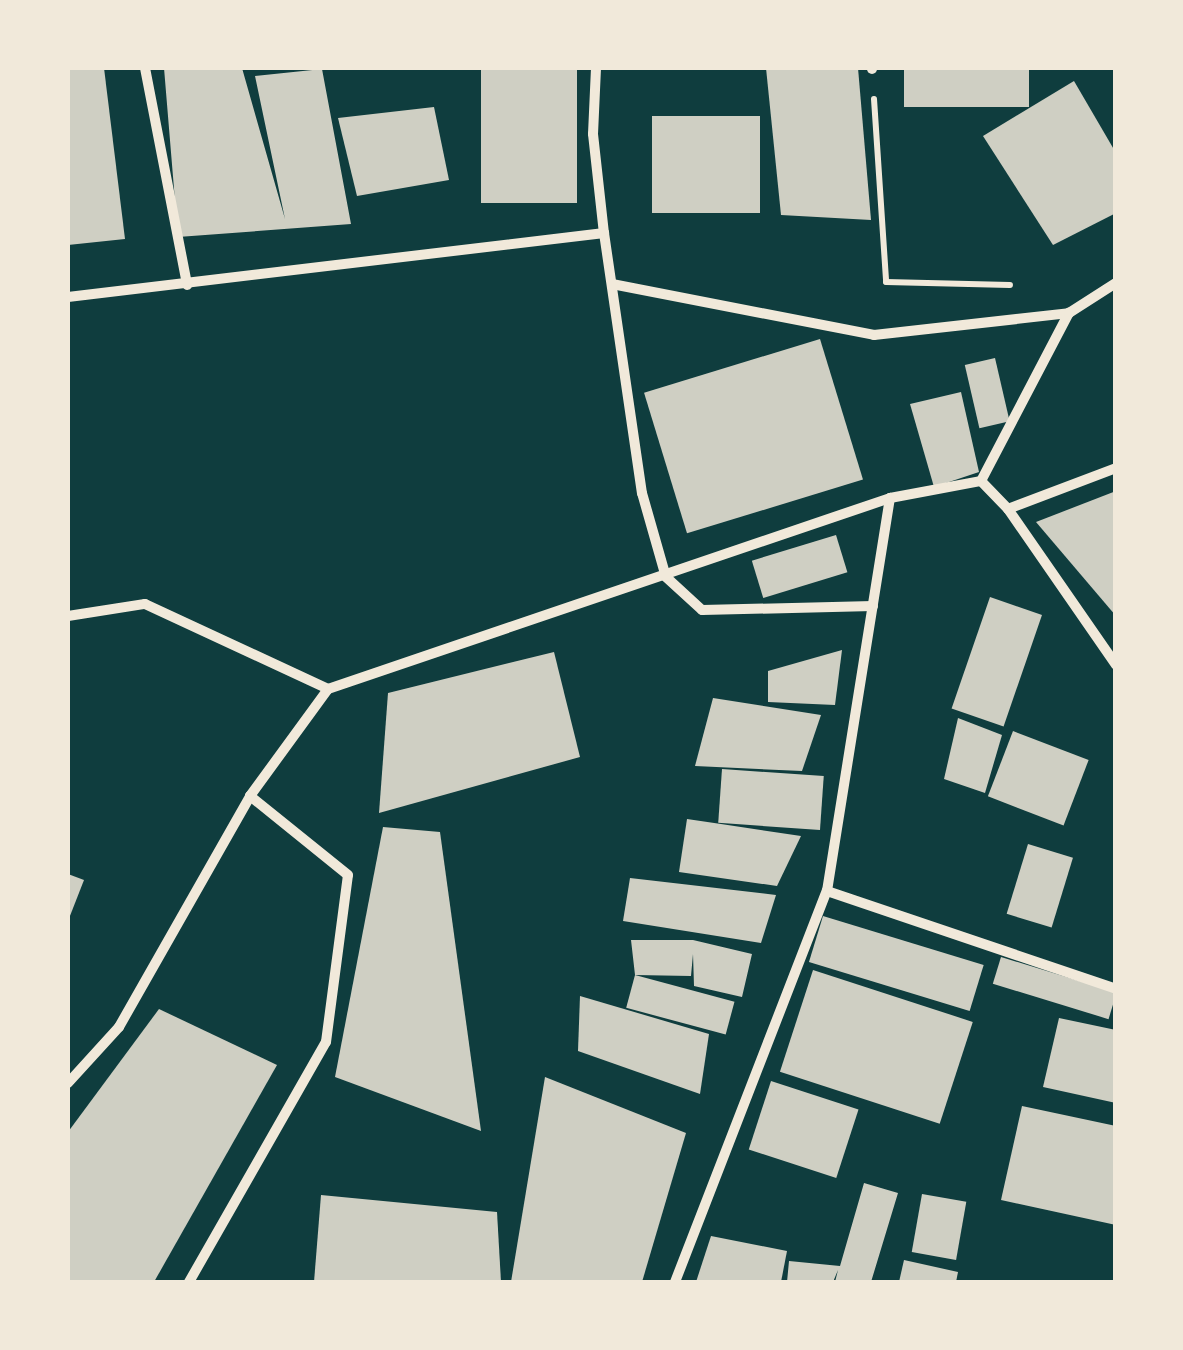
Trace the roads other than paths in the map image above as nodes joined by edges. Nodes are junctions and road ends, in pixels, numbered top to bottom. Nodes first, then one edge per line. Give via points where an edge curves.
1 (145, 68) edge
2 (596, 68) edge
3 (604, 234) junction
4 (612, 284) junction
5 (1116, 284) edge
6 (187, 285) junction
7 (68, 297) edge
8 (1069, 312) junction
9 (1116, 468) edge
10 (981, 481) junction
11 (890, 498) junction
12 (1008, 509) junction
13 (666, 576) junction
14 (873, 606) junction
15 (68, 616) edge
16 (1116, 665) edge
17 (328, 689) junction
18 (250, 796) junction
19 (828, 891) junction
20 (1116, 989) edge
21 (68, 1083) edge
22 (189, 1282) edge
23 (675, 1282) edge

1 - 6 street
2 - 3 street via 593,134
3 - 4 street
3 - 6 street
4 - 8 street via 874,335
4 - 13 street via 642,494
5 - 8 street
6 - 7 street
8 - 10 street
9 - 12 street
10 - 11 street
10 - 12 street
11 - 13 street
11 - 14 street
12 - 16 street
13 - 14 street via 702,610
13 - 17 street
14 - 19 street
15 - 17 street via 145,604
17 - 18 street
18 - 21 street via 119,1028
18 - 22 street via 348,875 326,1042
19 - 20 street
19 - 23 street

